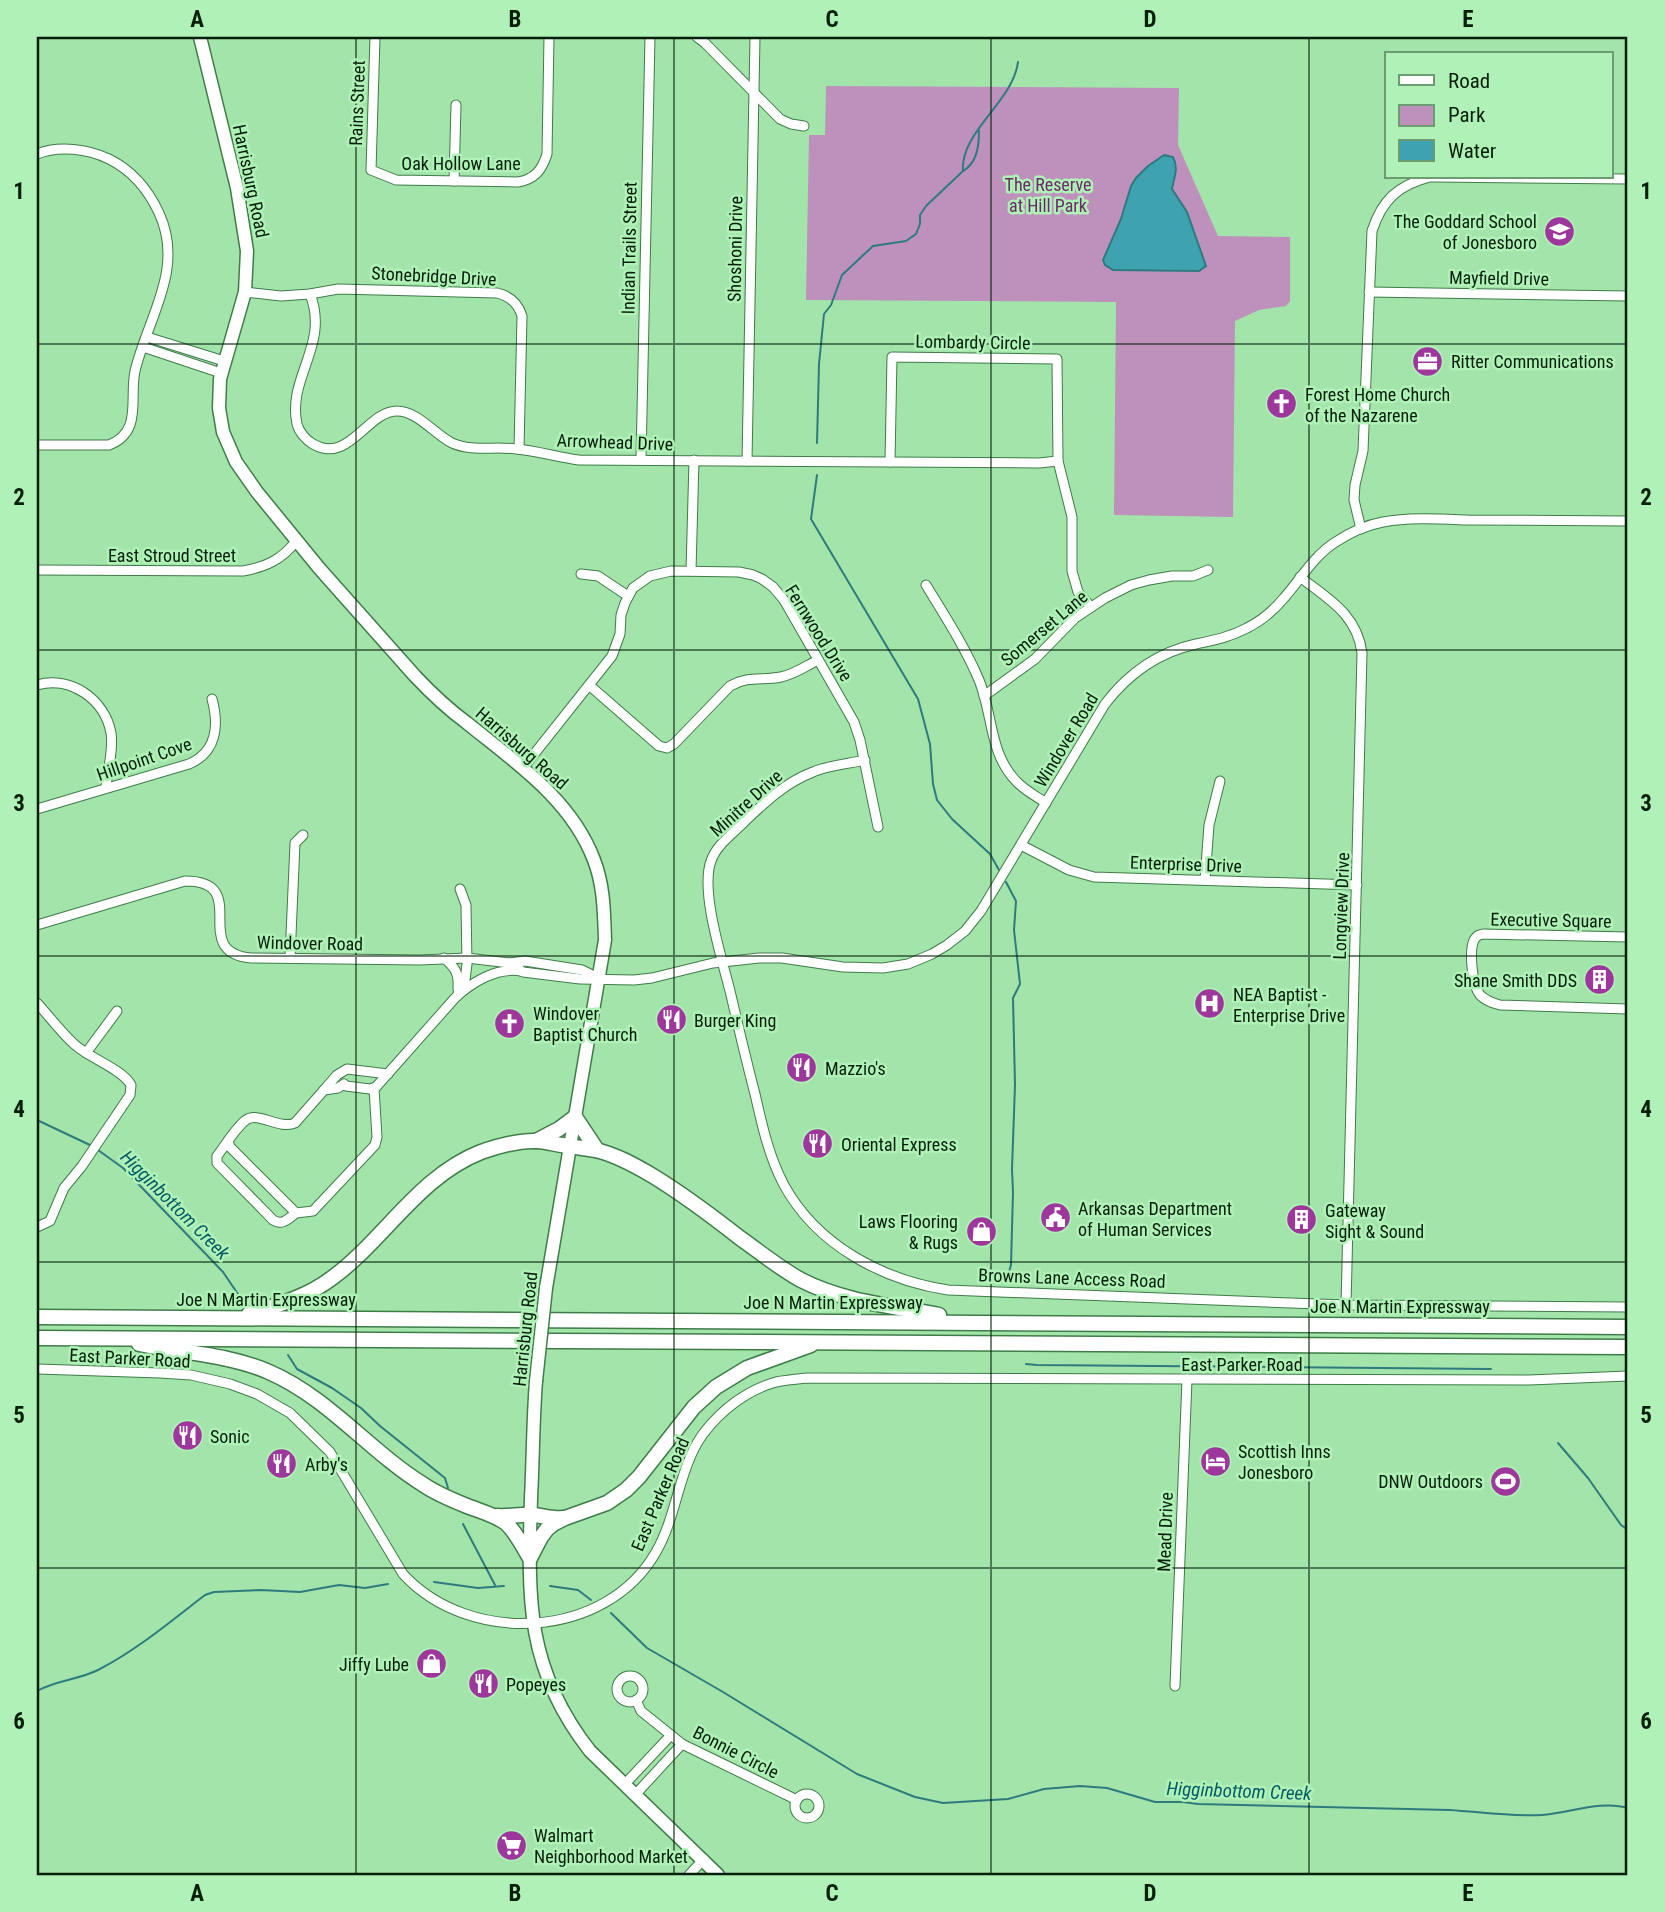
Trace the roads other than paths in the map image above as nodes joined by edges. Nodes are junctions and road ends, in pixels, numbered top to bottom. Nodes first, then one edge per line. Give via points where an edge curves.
1 (200, 37) edge
2 (375, 37) edge
3 (549, 37) edge
4 (650, 37) edge
5 (697, 37) edge
6 (755, 37) edge
7 (755, 93) junction
8 (456, 105) dead end
9 (804, 127) dead end
10 (37, 154) edge
11 (371, 170) joint
12 (1427, 178) edge
13 (1530, 178) edge
14 (1628, 179) edge
15 (454, 181) junction
16 (245, 292) junction
17 (1369, 292) junction
18 (310, 294) junction
19 (1628, 296) edge
20 (147, 337) junction
21 (143, 347) junction
22 (223, 367) junction
23 (37, 445) edge
24 (519, 449) junction
25 (641, 460) junction
26 (694, 460) junction
27 (747, 461) junction
28 (1058, 461) junction
29 (890, 462) junction
30 (1628, 521) edge
31 (1361, 529) junction
32 (296, 541) junction
33 (37, 570) edge
34 (1208, 570) dead end
35 (691, 571) junction
36 (581, 574) dead end
37 (1300, 577) junction
38 (926, 585) dead end
39 (628, 596) junction
40 (1091, 607) junction
41 (818, 660) junction
42 (37, 685) edge
43 (589, 685) junction
44 (984, 696) junction
45 (212, 699) dead end
46 (865, 760) junction
47 (523, 768) junction
48 (1220, 781) dead end
49 (106, 789) junction
50 (1046, 803) junction
51 (37, 809) edge
52 (878, 827) dead end
53 (303, 835) dead end
54 (1021, 845) junction
55 (1205, 880) junction
56 (1357, 885) junction
57 (460, 889) dead end
58 (39, 924) edge
59 (1628, 937) edge
60 (290, 958) junction
61 (444, 958) junction
62 (467, 958) junction
63 (722, 961) junction
64 (510, 963) junction
65 (523, 972) junction
66 (599, 979) junction
67 (457, 996) junction
68 (37, 1003) edge
69 (1628, 1009) edge
70 (117, 1011) dead end
71 (86, 1053) junction
72 (341, 1072) junction
73 (388, 1074) junction
74 (344, 1084) junction
75 (374, 1088) junction
76 (324, 1090) junction
77 (575, 1117) junction
78 (229, 1141) junction
79 (536, 1141) junction
80 (571, 1147) junction
81 (597, 1150) junction
82 (296, 1213) junction
83 (37, 1227) edge
84 (1346, 1305) junction
85 (1628, 1307) edge
86 (37, 1317) edge
87 (238, 1318) junction
88 (976, 1322) junction
89 (1628, 1327) edge
90 (37, 1338) edge
91 (107, 1338) junction
92 (818, 1342) junction
93 (1628, 1347) edge
94 (37, 1369) edge
95 (1628, 1376) edge
96 (1187, 1379) junction
97 (489, 1514) junction
98 (531, 1515) junction
99 (565, 1518) junction
100 (530, 1558) junction
101 (533, 1623) junction
102 (1175, 1686) dead end
103 (636, 1700) dead end
104 (671, 1735) junction
105 (682, 1744) junction
106 (624, 1785) junction
107 (635, 1795) junction
108 (797, 1800) dead end
109 (704, 1859) junction
110 (689, 1875) edge
111 (718, 1875) edge

1 - 16 main road, Harrisburg Road via 242,208
2 - 11 street, Rains Street
3 - 15 street, Oak Hollow Lane via 547,154 540,170 518,182
4 - 25 street, Indian Trails Street
5 - 7 street
6 - 7 street, Shoshoni Drive
7 - 9 street via 780,119
7 - 27 street, Shoshoni Drive
8 - 15 street
10 - 20 street via 71,149 104,157 127,170 149,194 165,229 169,261
11 - 15 street, Oak Hollow Lane via 396,180
12 - 17 street via 1396,192 1378,213 1372,231
13 - 14 street
16 - 18 street, Stonebridge Drive
16 - 22 main road, Harrisburg Road
17 - 19 street, Mayfield Drive
17 - 31 street via 1363,451 1354,500
18 - 24 street, Stonebridge Drive via 379,289 497,293 511,299 522,316
18 - 24 street, Arrowhead Drive via 316,333 298,389 296,417 312,444 341,446 384,414 396,411 410,414 459,445
20 - 21 street
20 - 22 street
21 - 22 street
21 - 23 street via 135,373 132,423 123,436 109,445
22 - 32 main road, Harrisburg Road via 219,408 228,446 245,477
24 - 25 street, Arrowhead Drive via 579,460
25 - 26 street, Arrowhead Drive
26 - 27 street, Arrowhead Drive
26 - 35 street
27 - 29 street, Arrowhead Drive
28 - 29 street, Arrowhead Drive
28 - 29 street, Lombardy Circle via 1057,359 892,357
28 - 40 street via 1072,517 1075,586
30 - 31 street, Windover Road via 1437,519 1393,521
31 - 37 street, Windover Road via 1332,544
32 - 33 street, East Stroud Street via 274,562 243,571
32 - 47 main road, Harrisburg Road via 415,676
34 - 40 street, Somerset Lane via 1131,586
35 - 39 street, Fernwood Drive via 657,573 641,581
35 - 41 street, Fernwood Drive via 744,572 767,583 784,600
36 - 39 street via 598,576
37 - 50 street, Windover Road via 1279,604 1248,628 1167,653 1130,677 1105,704
37 - 56 street, Longview Drive via 1340,608 1362,645
38 - 44 street via 968,657
39 - 43 street via 612,656
40 - 44 street, Somerset Lane via 1035,659
41 - 43 street via 783,677 755,678 730,686 667,748
41 - 46 street, Fernwood Drive via 854,722
42 - 49 street via 74,687 91,697 103,712 111,736
43 - 47 street
44 - 50 street via 1005,768
45 - 49 street, Hillpoint Cove via 216,716 213,737 200,758
46 - 52 street, Fernwood Drive
46 - 63 street, Minitre Drive via 814,771 778,790 716,851 707,889
47 - 66 main road, Harrisburg Road via 570,815 595,861 605,940
48 - 55 street via 1209,825
49 - 51 street, Hillpoint Cove
50 - 54 street, Windover Road
53 - 60 street via 295,843
54 - 55 street, Enterprise Drive via 1069,870 1094,877
54 - 63 street, Windover Road via 973,922 947,945 916,961 860,969 782,958
55 - 56 street, Enterprise Drive
56 - 84 street, Longview Drive
57 - 62 street via 466,905
58 - 60 street, Windover Road via 194,881 208,886 218,897 220,939 228,952 246,958
59 - 69 street, Executive Square via 1483,933 1474,940 1472,960 1474,984 1491,1003
60 - 61 street, Windover Road
61 - 62 street, Windover Road
61 - 67 street via 459,976
62 - 64 street, Windover Road
62 - 67 street via 465,980
63 - 66 street, Windover Road via 634,981
63 - 84 street, Browns Lane Access Road via 758,1107 784,1184 812,1223 858,1260 891,1276 948,1290
64 - 65 street, Windover Road
64 - 66 street, Windover Road via 582,970
65 - 66 street, Windover Road
65 - 67 street via 513,970 485,978
66 - 77 main road, Harrisburg Road
67 - 73 street
68 - 71 street
70 - 71 street
71 - 83 street via 126,1078 130,1095 64,1188 50,1222
72 - 73 street via 351,1068
72 - 74 street
72 - 76 street
73 - 75 street
74 - 75 street
74 - 76 street
75 - 82 street via 377,1137 373,1147 316,1210
76 - 78 street via 295,1122 284,1125 249,1118
77 - 79 highway
77 - 80 main road, Harrisburg Road
77 - 81 highway
78 - 82 street
78 - 82 street via 217,1158 222,1169 277,1223
79 - 80 highway
79 - 87 highway via 496,1147 457,1164 331,1279 289,1301
80 - 81 highway
80 - 98 main road, Harrisburg Road, bridge via 540,1330
81 - 88 highway via 684,1195 768,1259 821,1289 868,1303
84 - 85 street, Browns Lane Access Road
86 - 87 highway, Joe N Martin Expressway
87 - 88 highway, Joe N Martin Expressway
88 - 89 highway, Joe N Martin Expressway
90 - 91 highway
91 - 92 highway
91 - 97 highway via 232,1360 270,1373 313,1397 423,1485
92 - 93 highway
92 - 99 highway via 747,1368 716,1387 626,1490 598,1507
94 - 101 street, East Parker Road via 191,1375 257,1394 290,1413 330,1452 411,1583 457,1612
95 - 96 street, East Parker Road
96 - 101 street, East Parker Road via 807,1378 775,1382 725,1409 702,1435 657,1551 627,1588 578,1615
96 - 102 street, Mead Drive
97 - 98 highway
97 - 100 highway via 507,1524
98 - 99 highway
98 - 100 main road, Harrisburg Road
99 - 100 highway via 547,1529
100 - 101 main road, Harrisburg Road
101 - 106 main road, Harrisburg Road via 542,1664 561,1708 590,1751
103 - 104 street, Bonnie Circle via 641,1711
104 - 105 street, Bonnie Circle
104 - 106 street
105 - 107 street
105 - 108 street, Bonnie Circle
106 - 107 main road, Harrisburg Road
107 - 109 main road, Harrisburg Road
109 - 110 street
109 - 111 main road, Harrisburg Road

